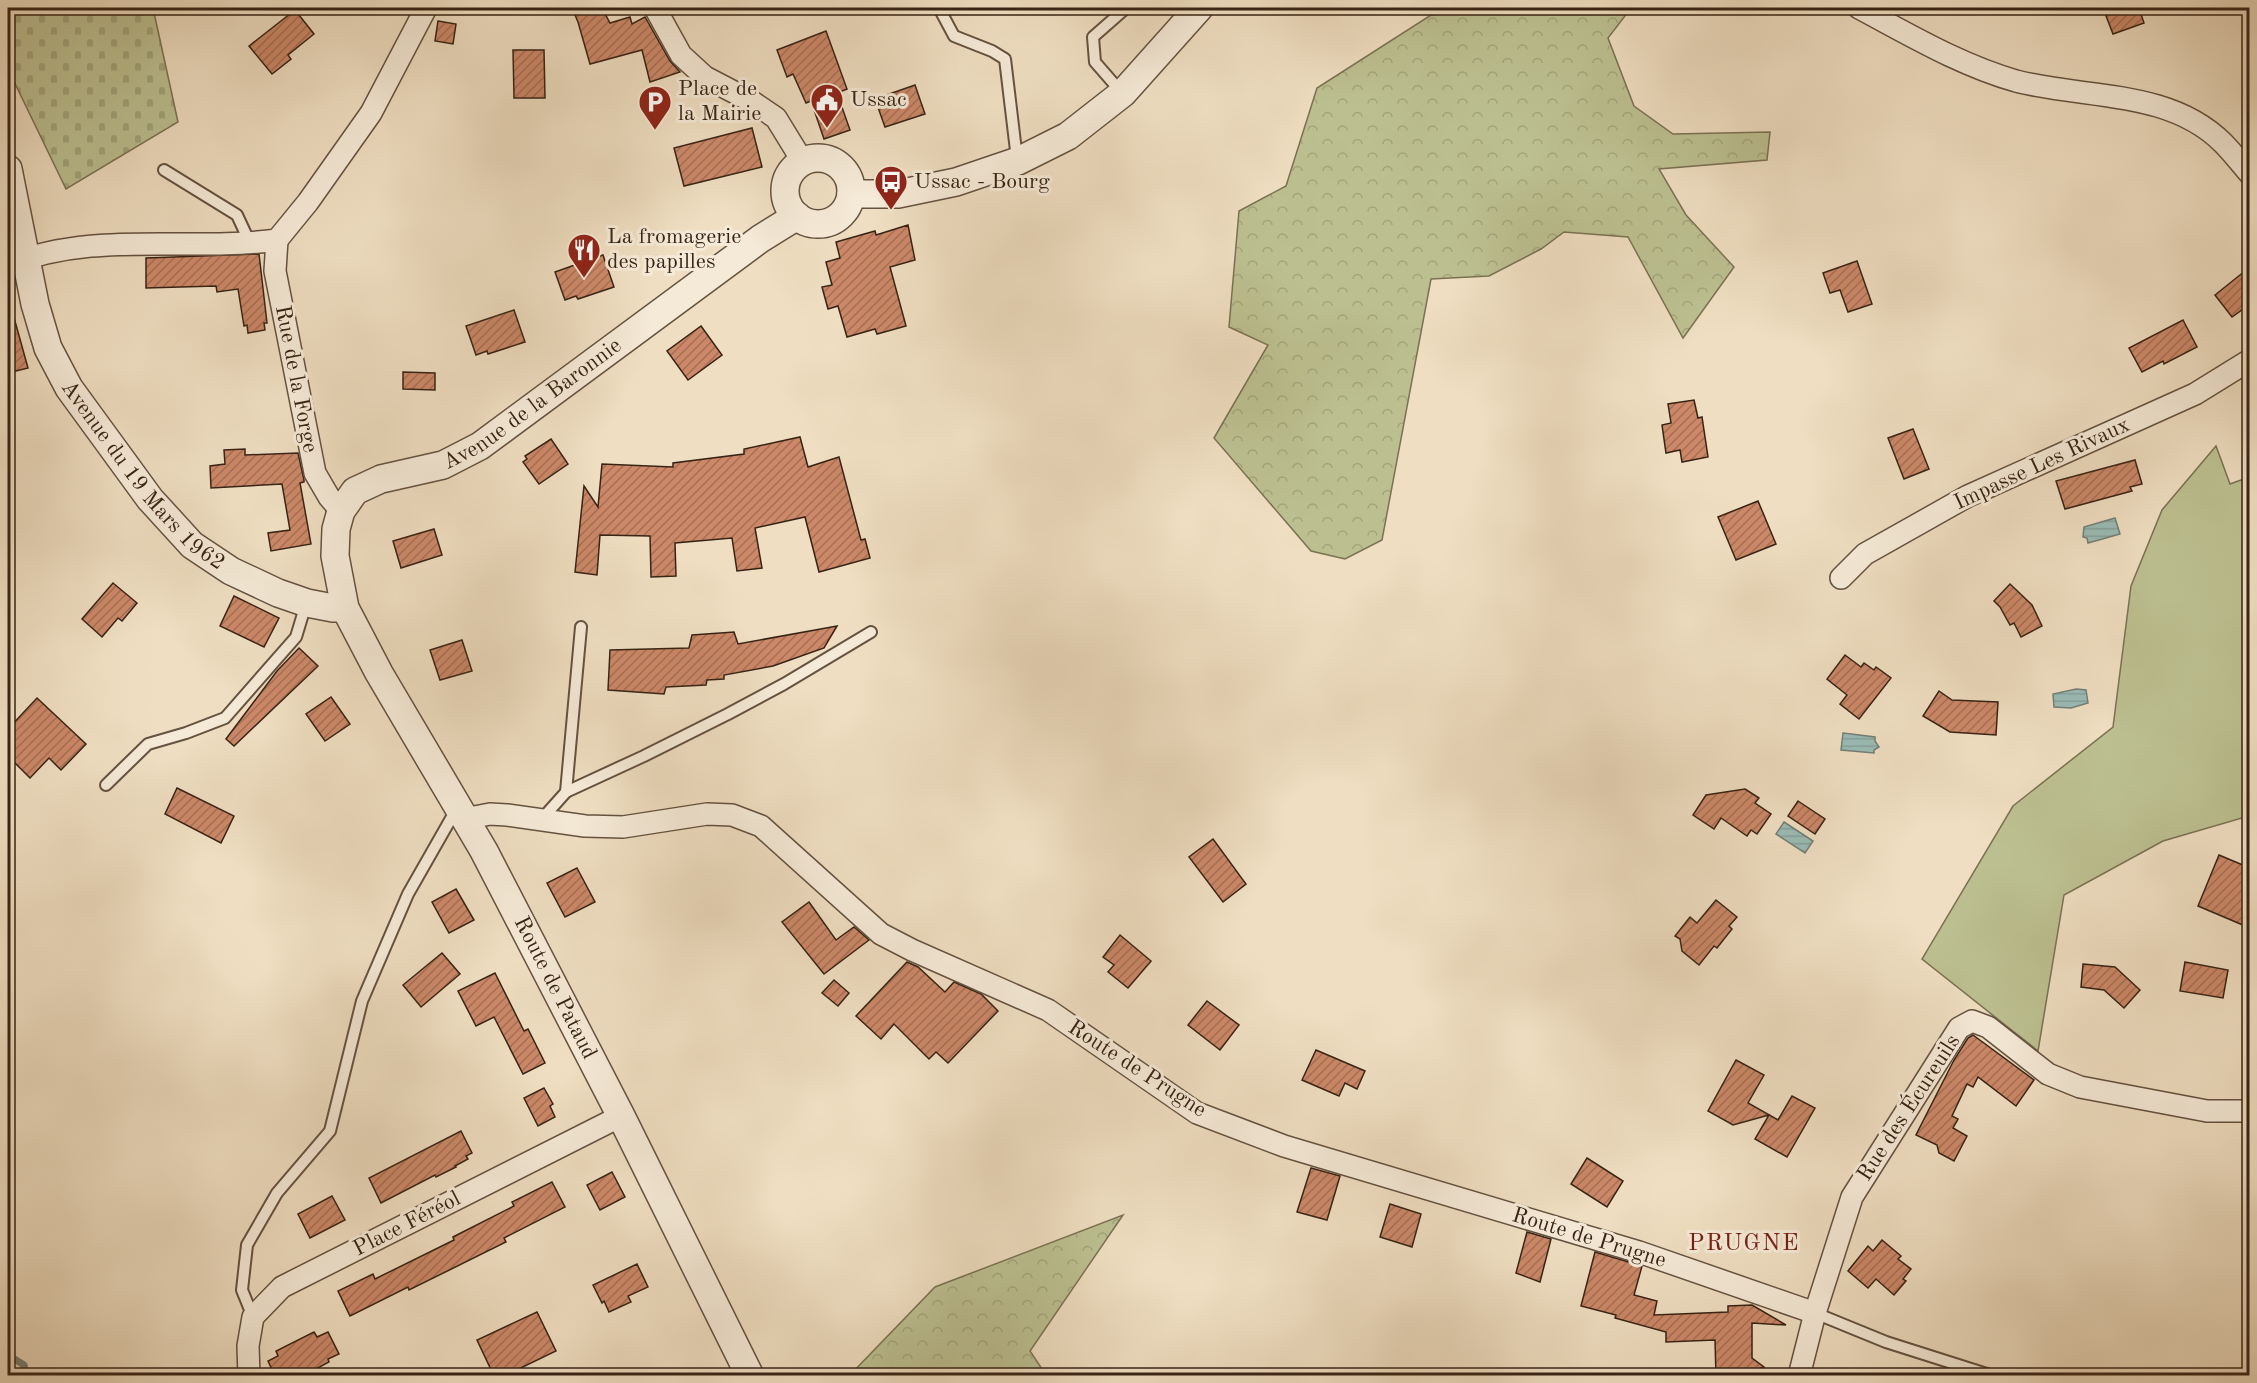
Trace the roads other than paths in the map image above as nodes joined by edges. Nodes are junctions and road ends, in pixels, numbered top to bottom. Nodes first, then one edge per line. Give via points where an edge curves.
1 (426, 8) edge
2 (655, 8) edge
3 (939, 8) edge
4 (1125, 8) edge
5 (1199, 8) edge
6 (1859, 8) edge
7 (1123, 93) junction
8 (1018, 161) junction
9 (804, 162) junction
10 (8, 169) edge
11 (164, 170) dead end
12 (2250, 174) edge
13 (851, 194) junction
14 (797, 216) junction
15 (276, 240) junction
16 (251, 243) junction
17 (17, 261) edge
18 (2250, 360) edge
19 (341, 511) junction
20 (1841, 578) dead end
21 (306, 603) junction
22 (345, 608) junction
23 (581, 627) dead end
24 (871, 632) dead end
25 (106, 785) dead end
26 (566, 792) junction
27 (460, 813) junction
28 (541, 820) junction
29 (2250, 1111) edge
30 (621, 1116) junction
31 (1815, 1313) junction
32 (253, 1317) junction
33 (249, 1376) edge
34 (750, 1376) edge
35 (1799, 1376) edge
36 (1993, 1376) edge

1 - 15 street via 371,113
2 - 9 street via 681,55 705,77 776,118
3 - 8 lane via 954,36 1005,59
4 - 7 lane via 1093,37 1095,62
5 - 7 street
6 - 12 street via 1950,56 2017,81 2156,105 2188,118 2222,142
7 - 8 street via 1068,136
8 - 13 street via 956,182 898,194
9 - 13 street via 823,159 841,167
9 - 14 street via 795,168 786,187 786,197
10 - 17 street, Avenue du 19 Mars 1962
11 - 16 lane via 237,214
13 - 14 street via 843,213 825,223 815,224
14 - 19 street, Avenue de la Baronnie via 480,447 443,465 381,480 355,491
15 - 16 street
15 - 19 street, Rue de la Forge via 275,271 315,473
16 - 17 street via 98,244
17 - 21 street, Avenue du 19 Mars 1962 via 48,348 69,388 150,500 192,545 231,571
18 - 20 street, Impasse Les Rivaux via 2195,394 1968,496 1865,554
19 - 22 street via 335,556
21 - 22 street, Avenue du 19 Mars 1962
21 - 25 lane via 296,637 225,718 148,744
22 - 27 street, Route de Pataud
23 - 26 lane
24 - 26 lane via 728,714
26 - 28 lane
27 - 28 street, Route de Prugne
27 - 30 street, Route de Pataud via 484,851
27 - 32 lane via 408,894 362,1001 330,1131 277,1193 247,1245 242,1290
28 - 31 street, Route de Prugne via 622,827 707,814 732,815 761,826 881,934 1048,1010 1197,1113 1284,1146 1639,1252
29 - 31 street, Rue des Écureuils via 2207,1111 2080,1088 2048,1074 1988,1027 1972,1021 1959,1028 1852,1197
30 - 32 street, Place Féréol via 282,1287
30 - 34 street, Route de Pataud
31 - 35 street
31 - 36 lane via 1886,1342
32 - 33 street via 248,1346

